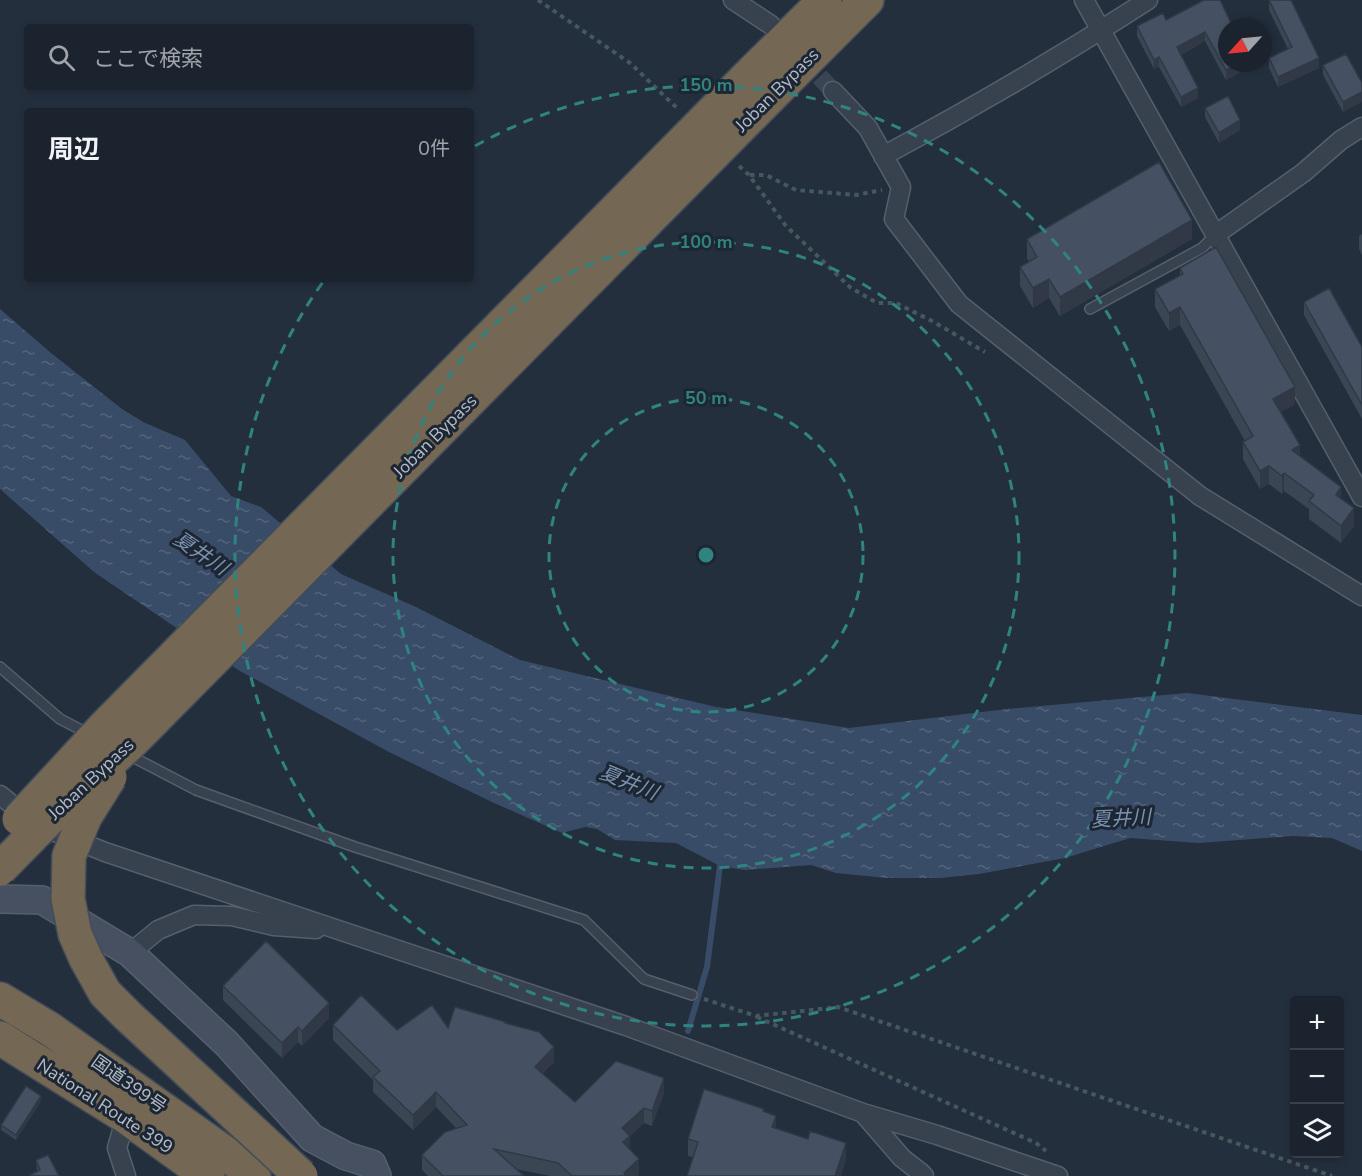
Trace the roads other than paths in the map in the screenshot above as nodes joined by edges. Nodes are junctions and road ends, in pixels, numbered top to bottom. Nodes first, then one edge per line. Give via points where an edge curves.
1 (733, 0) edge
2 (825, 0) edge
3 (867, 0) edge
4 (1084, 0) edge
5 (1148, 0) edge
6 (771, 25) dead end
7 (1102, 30) junction
8 (765, 81) junction
9 (833, 91) tunnel mouth
10 (1362, 127) edge
11 (883, 156) junction
12 (1215, 235) junction
13 (1090, 309) dead end
14 (1362, 497) edge
15 (1362, 596) edge
16 (0, 667) edge
17 (114, 738) junction
18 (0, 795) edge
19 (0, 810) edge
20 (0, 839) edge
21 (1, 892) edge
22 (343, 931) junction
23 (130, 953) junction
24 (692, 995) dead end
25 (0, 999) edge
26 (0, 1038) edge
27 (863, 1113) junction
28 (126, 1117) junction
29 (126, 1176) edge
30 (208, 1176) edge
31 (254, 1176) edge
32 (301, 1176) edge
33 (377, 1176) edge
34 (924, 1176) edge
35 (1058, 1176) edge

1 - 6 street
2 - 8 highway, Joban Bypass
3 - 8 highway, Joban Bypass
4 - 7 street
5 - 7 street
7 - 11 street
7 - 12 street
8 - 17 highway, Joban Bypass, bridge
9 - 11 street via 868,128
10 - 12 street
11 - 15 street via 901,187 894,219 959,304 1200,496
12 - 13 lane via 1202,248
12 - 14 street
16 - 17 lane via 60,719
17 - 19 highway, bridge
17 - 20 highway, bridge
17 - 21 highway, Joban Bypass, bridge
17 - 24 lane via 196,790 356,847 584,920 644,980
17 - 32 highway, bridge via 69,856 68,899 75,934 105,993
18 - 22 street via 50,830
21 - 23 street via 42,900
22 - 23 street via 274,926 232,916 194,915 158,930
22 - 27 street via 626,1026
23 - 33 street via 227,1044 312,1138 372,1164
25 - 31 highway, 国道399号 via 50,1029
26 - 28 highway, National Route 399
27 - 34 street via 902,1158
27 - 35 street
28 - 29 street via 117,1148
28 - 30 highway, National Route 399

